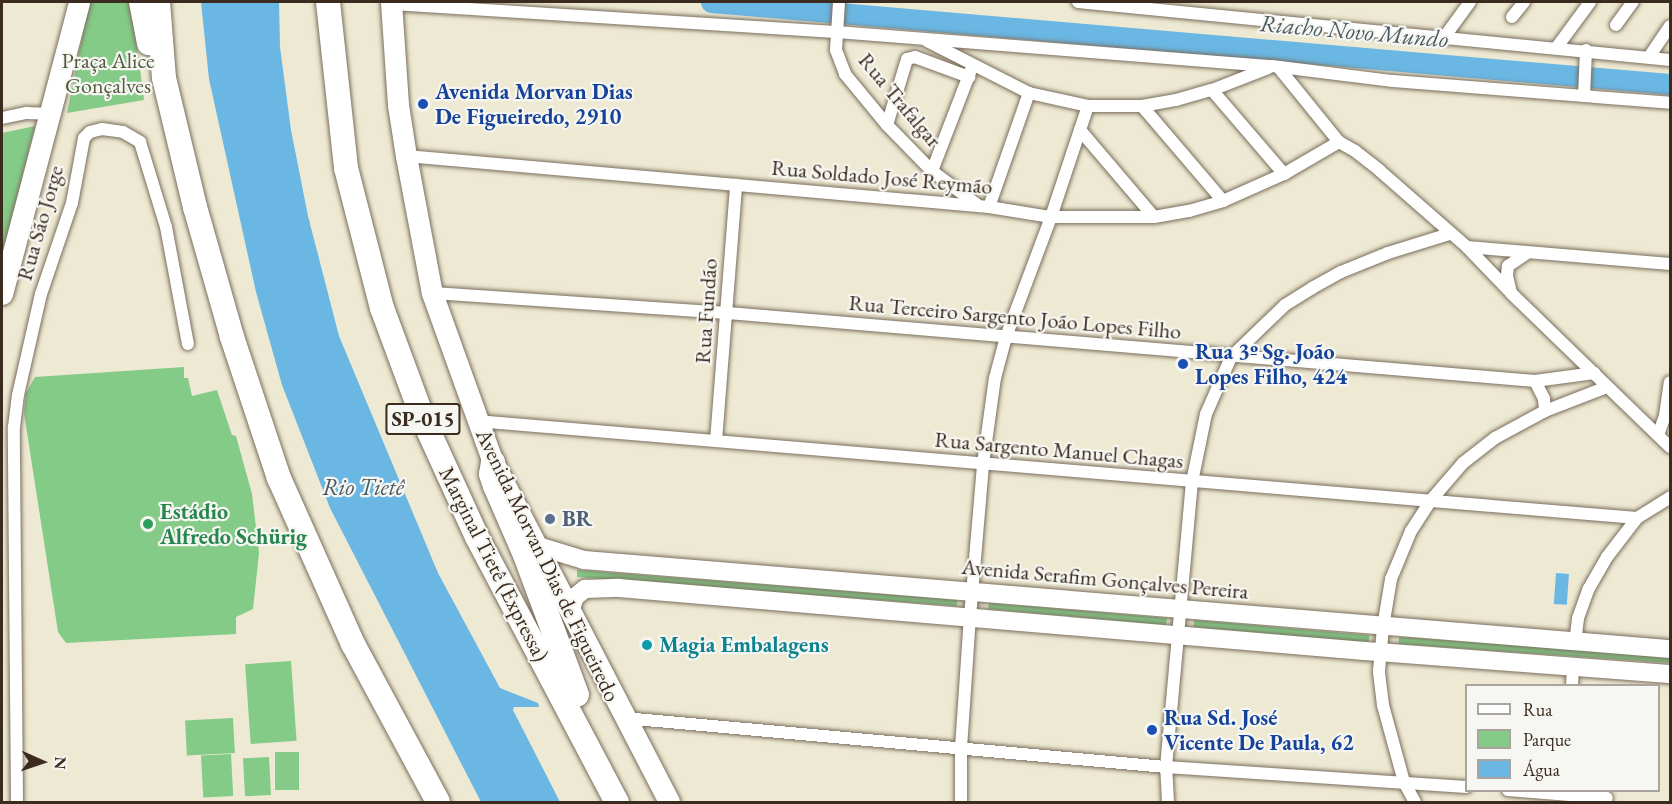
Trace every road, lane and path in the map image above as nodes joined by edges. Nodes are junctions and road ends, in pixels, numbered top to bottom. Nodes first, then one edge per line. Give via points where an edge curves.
1 (79, 2) edge
2 (141, 2) edge
3 (158, 2) edge
4 (328, 2) edge
5 (839, 2) edge
6 (1078, 2) edge
7 (1470, 2) edge
8 (1524, 2) edge
9 (1590, 2) edge
10 (1633, 2) edge
11 (391, 3) edge
12 (469, 5) edge
13 (1512, 17) dead end
14 (1616, 26) dead end
15 (1671, 26) edge
16 (837, 27) junction
17 (922, 39) junction
18 (1443, 39) junction
19 (1557, 47) junction
20 (1586, 55) junction
21 (1649, 57) junction
22 (1671, 60) edge
23 (1275, 67) junction
24 (971, 71) junction
25 (164, 78) junction
26 (1212, 90) junction
27 (1584, 91) junction
28 (1029, 93) junction
29 (1671, 103) edge
30 (1088, 106) junction
31 (1142, 106) junction
32 (51, 114) junction
33 (2, 118) edge
34 (887, 125) junction
35 (1080, 130) junction
36 (1339, 142) junction
37 (405, 156) junction
38 (932, 171) junction
39 (1284, 174) junction
40 (736, 185) junction
41 (1223, 201) junction
42 (984, 207) junction
43 (1154, 217) junction
44 (1051, 218) junction
45 (1449, 234) junction
46 (1467, 247) junction
47 (1528, 252) junction
48 (1671, 264) edge
49 (432, 293) junction
50 (2, 294) edge
51 (1512, 294) junction
52 (728, 313) junction
53 (1006, 337) junction
54 (188, 344) dead end
55 (1231, 357) junction
56 (1594, 373) junction
57 (1535, 381) junction
58 (1671, 382) edge
59 (1608, 387) junction
60 (1545, 411) junction
61 (476, 421) junction
62 (1659, 435) junction
63 (716, 441) junction
64 (1671, 447) edge
65 (493, 462) junction
66 (983, 464) junction
67 (1192, 482) junction
68 (1671, 497) edge
69 (1432, 499) junction
70 (1637, 518) junction
71 (538, 546) junction
72 (973, 592) junction
73 (1181, 610) junction
74 (570, 612) junction
75 (970, 617) junction
76 (1383, 627) junction
77 (1180, 635) junction
78 (1575, 643) junction
79 (1671, 649) edge
80 (1380, 652) junction
81 (1573, 667) junction
82 (1671, 674) edge
83 (1572, 684) edge
84 (624, 718) junction
85 (583, 735) junction
86 (961, 747) junction
87 (1166, 767) junction
88 (1404, 782) junction
89 (1465, 787) edge
90 (1537, 792) edge
91 (1608, 797) edge
92 (17, 802) edge
93 (438, 802) edge
94 (618, 802) edge
95 (669, 802) edge
96 (960, 802) edge
97 (1167, 802) edge
98 (1415, 802) edge

1 - 32 highway
2 - 25 highway via 149,45
3 - 25 highway
4 - 85 highway, Marginal Tietê (Expressa) / SP-015 via 346,168 382,308 423,419 477,537
5 - 16 street, Rua Trafalgar
6 - 18 street
7 - 18 street
8 - 13 street
9 - 19 street
10 - 14 street
11 - 12 street
11 - 37 highway, Avenida Morvan Dias de Figueiredo
12 - 16 street
15 - 21 street
16 - 17 street
16 - 34 street, Rua Trafalgar via 836,50 845,74
17 - 23 street
17 - 24 street
18 - 19 street
19 - 20 street
20 - 21 street
20 - 27 street
21 - 22 street
23 - 26 street
23 - 27 street via 1393,81
23 - 36 street
24 - 28 street
24 - 34 street via 915,57 907,59
24 - 38 street
25 - 93 highway via 228,327 279,478 353,644
26 - 31 street
26 - 39 street
27 - 29 street
28 - 30 street
28 - 42 street
30 - 31 street
30 - 35 street
31 - 41 street
32 - 33 street via 26,113
32 - 50 highway
34 - 38 street, Rua Trafalgar
35 - 43 street
35 - 44 street
36 - 39 street, Rua Soldado José Reymão
36 - 45 street via 1379,170
37 - 40 street, Rua Soldado José Reymão
37 - 49 highway, Avenida Morvan Dias de Figueiredo
38 - 42 street, Rua Trafalgar
39 - 41 street, Rua Soldado José Reymão
40 - 42 street, Rua Soldado José Reymão
40 - 52 street, Rua Fundão
41 - 43 street, Rua Soldado José Reymão via 1190,212
42 - 44 street, Rua Soldado José Reymão
43 - 44 street, Rua Soldado José Reymão
44 - 53 street
45 - 46 street
45 - 55 street via 1379,257 1312,288 1285,305
46 - 47 street
46 - 51 street
47 - 48 street
47 - 51 street via 1508,266
49 - 52 street, Rua Terceiro Sargento João Lopes Filho
49 - 61 highway, Avenida Morvan Dias de Figueiredo
51 - 56 street
52 - 53 street, Rua Terceiro Sargento João Lopes Filho
52 - 63 street, Rua Fundão
53 - 55 street, Rua Terceiro Sargento João Lopes Filho
53 - 66 street via 993,390
54 - 92 street, Rua São Jorge via 166,227 140,142 123,132 90,132 84,138 72,203 41,294 14,427
55 - 57 street, Rua Terceiro Sargento João Lopes Filho
55 - 67 street via 1206,414
56 - 57 street, Rua Terceiro Sargento João Lopes Filho
56 - 59 street
57 - 60 street
58 - 62 street
59 - 60 street
59 - 62 street
60 - 69 street via 1495,438 1463,464
61 - 63 street, Rua Sargento Manuel Chagas
61 - 65 highway, Avenida Morvan Dias de Figueiredo
62 - 64 street
63 - 66 street, Rua Sargento Manuel Chagas
65 - 71 highway, Avenida Morvan Dias de Figueiredo
65 - 85 highway via 495,486 578,697
66 - 67 street, Rua Sargento Manuel Chagas
66 - 72 street
67 - 69 street, Rua Sargento Manuel Chagas
67 - 73 street
68 - 70 street
69 - 70 street, Rua Sargento Manuel Chagas
69 - 76 street via 1411,531 1391,579
70 - 78 street via 1596,575 1578,618
71 - 72 main road, Avenida Serafim Gonçalves Pereira via 584,560
71 - 74 highway, Avenida Morvan Dias de Figueiredo
72 - 73 main road, Avenida Serafim Gonçalves Pereira
72 - 75 street
73 - 76 main road, Avenida Serafim Gonçalves Pereira
73 - 77 street
74 - 75 main road via 577,593 593,586
74 - 84 highway, Avenida Morvan Dias de Figueiredo
75 - 77 main road
75 - 86 street
76 - 78 main road, Avenida Serafim Gonçalves Pereira
76 - 80 street
77 - 80 main road
77 - 87 street
78 - 79 main road, Avenida Serafim Gonçalves Pereira
80 - 81 main road
80 - 88 street via 1383,705
81 - 82 main road
81 - 83 street
84 - 86 street
84 - 95 highway, Avenida Morvan Dias de Figueiredo
85 - 94 highway, Marginal Tietê (Expressa) / SP-015
86 - 87 street
86 - 96 street
87 - 88 street
87 - 97 street
88 - 89 street
88 - 98 street
90 - 91 street

